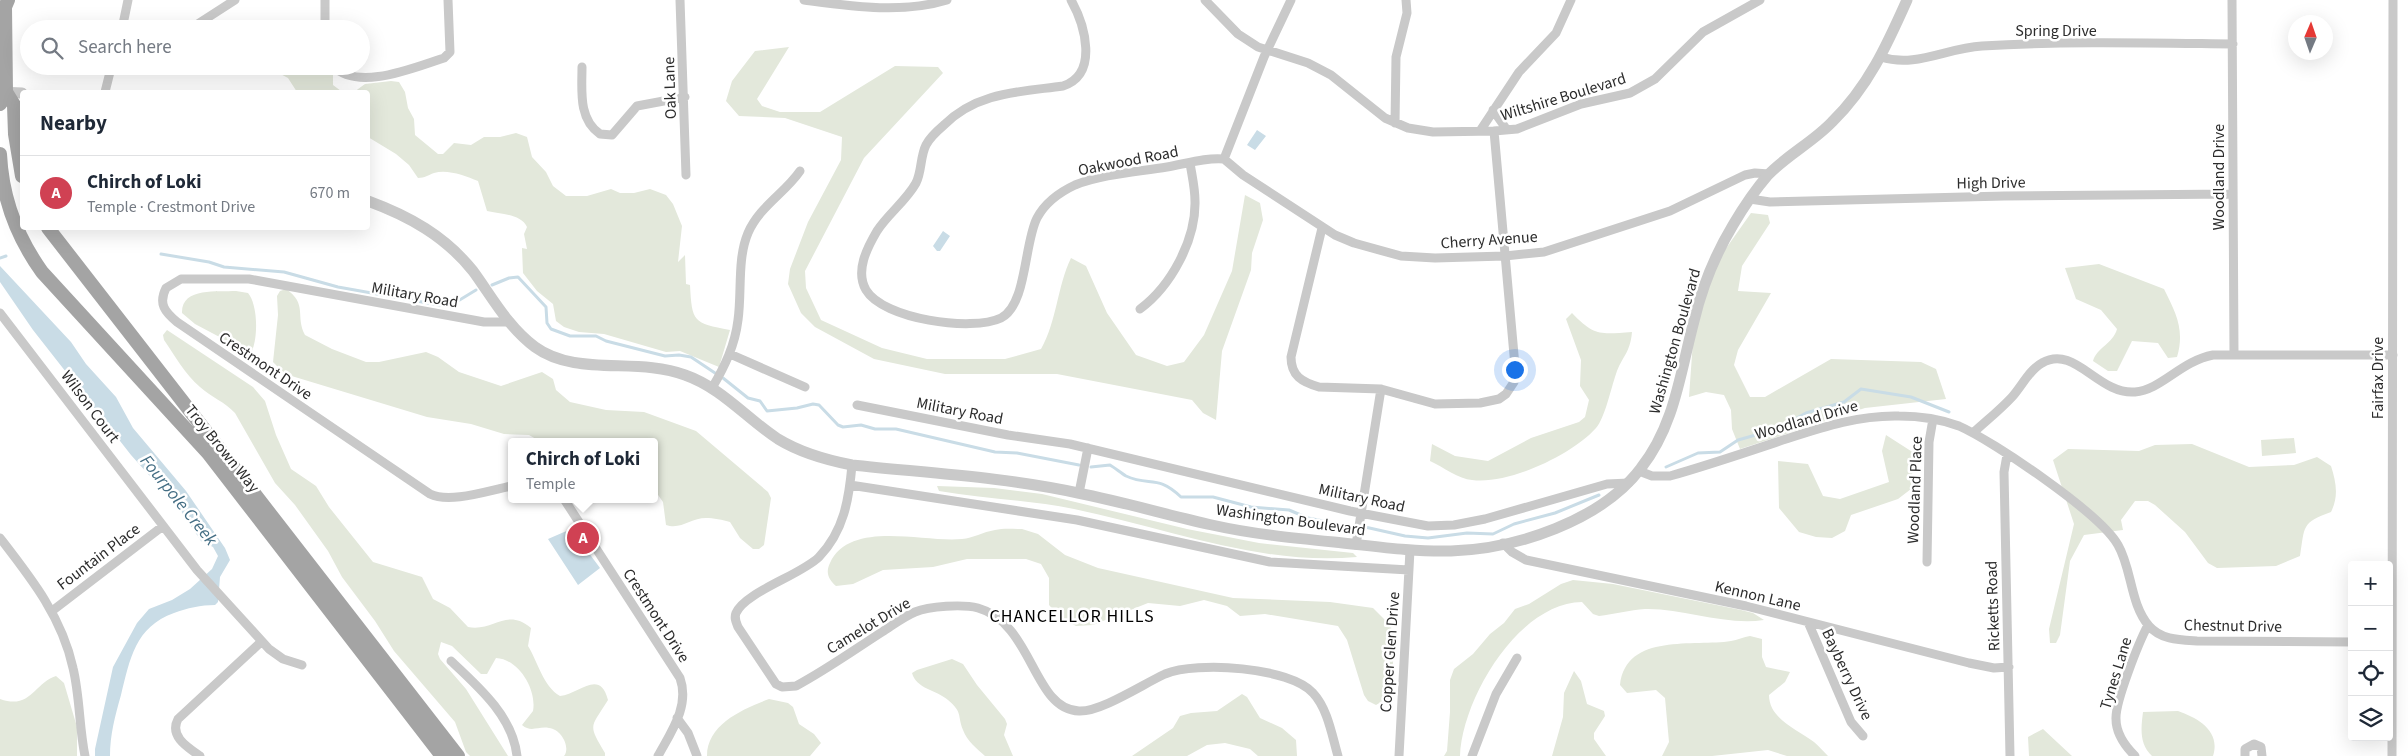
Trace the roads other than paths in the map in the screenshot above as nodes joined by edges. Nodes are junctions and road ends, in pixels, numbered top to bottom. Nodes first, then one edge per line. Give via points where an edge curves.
1 (128, 0) edge
2 (235, 0) edge
3 (325, 0) edge
4 (448, 0) edge
5 (680, 0) edge
6 (804, 0) edge
7 (947, 0) edge
8 (1071, 0) edge
9 (1205, 0) edge
10 (1291, 0) edge
11 (1406, 0) edge
12 (1571, 0) edge
13 (1760, 0) edge
14 (1907, 0) edge
15 (2232, 0) edge
16 (2393, 0) edge
17 (5, 2) edge
18 (124, 20) edge
19 (204, 20) edge
20 (325, 20) edge
21 (2233, 44) junction
22 (1267, 51) junction
23 (1882, 57) junction
24 (582, 66) dead end
25 (109, 75) edge
26 (344, 75) edge
27 (105, 90) edge
28 (20, 94) edge
29 (685, 97) junction
30 (7, 101) edge
31 (1493, 110) junction
32 (1395, 123) junction
33 (1507, 130) junction
34 (1494, 131) junction
35 (1480, 132) junction
36 (0, 154) edge
37 (1224, 158) junction
38 (1190, 163) junction
39 (20, 164) edge
40 (800, 171) dead end
41 (1769, 174) junction
42 (686, 175) dead end
43 (2232, 194) junction
44 (1750, 199) junction
45 (370, 202) edge
46 (1322, 228) junction
47 (50, 230) edge
48 (1505, 256) junction
49 (315, 291) joint
50 (1140, 309) dead end
51 (0, 313) edge
52 (510, 322) junction
53 (730, 354) junction
54 (2234, 355) junction
55 (2392, 355) junction
56 (805, 387) dead end
57 (712, 388) junction
58 (1381, 389) junction
59 (857, 406) dead end
60 (1933, 419) junction
61 (1973, 433) junction
62 (1088, 448) junction
63 (2007, 455) junction
64 (852, 465) junction
65 (1639, 471) junction
66 (1629, 482) junction
67 (850, 485) junction
68 (508, 487) edge
69 (1078, 493) junction
70 (567, 503) edge
71 (1361, 513) junction
72 (163, 526) junction
73 (0, 538) edge
74 (1503, 543) junction
75 (1356, 544) junction
76 (1410, 550) junction
77 (1927, 562) dead end
78 (1409, 570) junction
79 (2391, 606) edge
80 (52, 611) junction
81 (1808, 622) junction
82 (2148, 625) junction
83 (261, 642) junction
84 (2348, 642) edge
85 (2391, 651) edge
86 (1517, 658) dead end
87 (451, 662) dead end
88 (302, 665) dead end
89 (2009, 667) junction
90 (678, 718) junction
91 (1862, 736) dead end
92 (85, 756) edge
93 (200, 756) edge
94 (442, 756) edge
95 (458, 756) edge
96 (517, 756) edge
97 (658, 756) edge
98 (697, 756) edge
99 (1338, 756) edge
100 (1399, 756) edge
101 (1472, 756) edge
102 (2010, 756) edge
103 (2135, 756) edge
104 (2245, 756) edge
105 (2262, 756) edge
106 (2392, 756) edge

1 - 18 street
2 - 19 street
3 - 20 street
4 - 26 street via 450,52 444,58 376,77
5 - 29 street, Oak Lane
6 - 7 street via 874,7
8 - 38 street, Oakwood Road via 1083,30 1085,58 1080,75 1063,86 976,102 952,117 934,135 923,150 916,182 879,228 867,249 862,280 869,295 887,306 926,320 977,323 1002,317 1017,296 1036,219 1052,200 1084,182
9 - 22 street, Wiltshire Boulevard via 1238,34
10 - 22 street
11 - 32 street via 1407,13 1396,57
12 - 31 street via 1556,34 1519,72
13 - 33 street, Wiltshire Boulevard via 1704,32 1643,87
14 - 23 street, Washington Boulevard
15 - 21 street, Woodland Drive
16 - 55 street, Fairfax Drive
17 - 30 main road
21 - 23 street, Spring Drive via 2004,45 1961,48 1910,62
21 - 43 street, Woodland Drive
22 - 32 street, Wiltshire Boulevard via 1308,63 1331,75 1373,111
22 - 37 street
23 - 41 street, Washington Boulevard via 1832,123
24 - 29 street via 584,111 591,126 600,134 612,135 637,106
25 - 27 street
28 - 30 street
29 - 42 street, Oak Lane
30 - 39 main road
31 - 33 street
31 - 35 street
32 - 35 street, Wiltshire Boulevard via 1420,131
33 - 34 street, Wiltshire Boulevard
34 - 35 street, Wiltshire Boulevard
34 - 48 street
36 - 94 main road, Troy Brown Way via 5,194 16,227 42,272 208,454
37 - 38 street, Oakwood Road
37 - 46 street, Cherry Avenue via 1243,175
38 - 50 street via 1195,202 1190,236 1172,272 1152,299
40 - 53 street via 764,208 748,233 737,326
41 - 44 street, Washington Boulevard
41 - 48 street, Cherry Avenue via 1745,176 1683,206 1558,248
43 - 44 street, High Drive via 1770,202
43 - 54 street, Woodland Drive
44 - 65 street, Washington Boulevard via 1712,266 1694,319 1673,410 1662,437
45 - 52 street, Washington Boulevard via 418,223 448,244 473,271
46 - 48 street, Cherry Avenue via 1354,243 1400,256
46 - 58 street via 1292,350 1292,370 1301,380 1319,387
47 - 95 main road, Troy Brown Way
48 - 58 street via 1515,366 1514,382 1506,394 1490,402 1448,404 1423,401
49 - 52 street, Military Road via 484,322
49 - 68 street, Crestmont Drive via 249,279 181,280 166,288 162,304 167,314 177,322 436,496 456,497
51 - 72 street, Wilson Court
52 - 57 street, Washington Boulevard via 536,348 562,360 655,367 686,375
53 - 56 street
53 - 57 street
54 - 55 street
54 - 61 street via 2196,359 2157,385 2135,392 2108,388 2074,362 2047,360 2036,367 2013,396
55 - 79 street, Fairfax Drive
57 - 64 street, Washington Boulevard via 786,443 822,458
58 - 71 street
59 - 62 street, Military Road
60 - 61 street, Woodland Drive
60 - 65 street, Woodland Drive via 1899,416 1861,418 1670,476 1652,476
60 - 77 street, Woodland Place via 1929,442
61 - 63 street
62 - 69 street
62 - 71 street, Military Road
63 - 82 street via 2079,506 2112,537 2123,555
63 - 89 street, Ricketts Road via 2004,472
64 - 67 street, Camelot Drive
64 - 69 street, Washington Boulevard via 1026,484
65 - 66 street, Washington Boulevard
66 - 71 street, Military Road via 1607,484 1454,525 1419,525
66 - 74 street, Washington Boulevard via 1584,516
67 - 78 street via 1077,520 1270,562
67 - 99 street, Camelot Drive via 843,520 819,557 747,601 737,611 735,621 738,628 776,684 789,687 802,683 916,612 968,607 995,616 1012,629 1048,692 1059,705 1068,709 1087,711 1166,674 1191,667 1219,667 1278,676 1300,682 1314,694 1325,712
69 - 75 street, Washington Boulevard via 1236,530
70 - 90 street, Crestmont Drive via 677,672 683,691
71 - 75 street
72 - 80 street, Fountain Place
72 - 83 street, Wilson Court
73 - 80 street
74 - 76 street, Washington Boulevard via 1467,550
74 - 81 street, Kennon Lane via 1526,560
75 - 76 street, Washington Boulevard
76 - 78 street, Copper Glen Drive
78 - 100 street, Copper Glen Drive
80 - 92 street via 73,666
81 - 89 street, Kennon Lane via 1969,663
81 - 91 street, Bayberry Drive via 1851,722
82 - 84 street, Chestnut Drive via 2161,635 2180,640
82 - 103 street, Tynes Lane via 2116,712 2120,735
83 - 88 street, Wilson Court via 283,659
83 - 93 street via 178,719 175,729 179,739
85 - 106 street, Fairfax Drive
86 - 101 street via 1496,694
87 - 96 street via 472,681 507,723
89 - 102 street, Ricketts Road
90 - 97 street, Crestmont Drive
90 - 98 street
104 - 105 street via 2245,749 2254,744 2261,747

